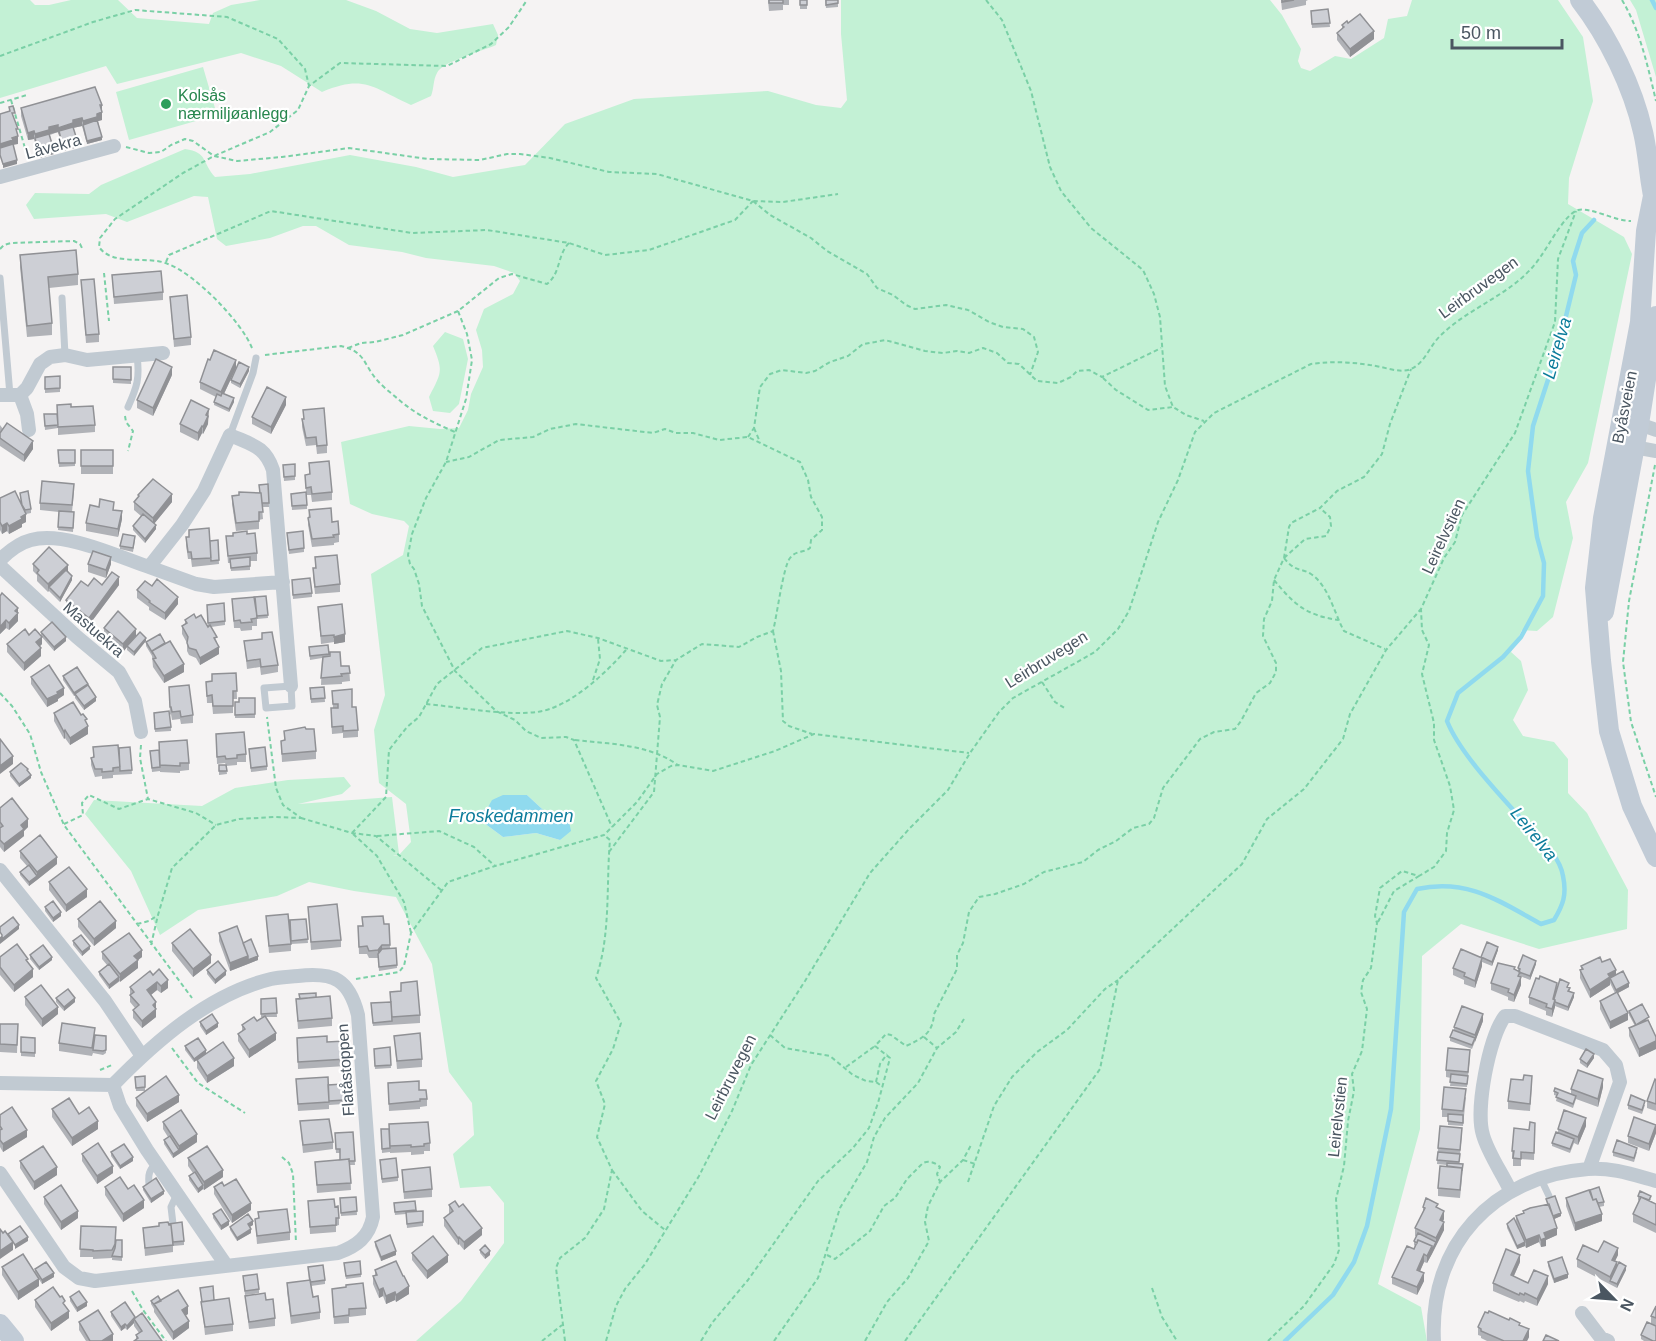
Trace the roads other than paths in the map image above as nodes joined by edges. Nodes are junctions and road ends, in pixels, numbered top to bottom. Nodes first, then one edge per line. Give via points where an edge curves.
1 (1580, 0) edge
2 (114, 147) road end
3 (0, 177) edge
4 (1654, 203) edge
5 (0, 279) edge
6 (62, 298) dead end
7 (1656, 316) edge
8 (163, 353) dead end
9 (65, 355) junction
10 (137, 356) junction
11 (256, 358) road end
12 (10, 395) edge
13 (128, 407) road end
14 (1647, 427) edge
15 (29, 430) dead end
16 (1620, 432) junction
17 (230, 435) junction
18 (1634, 447) junction
19 (1656, 452) edge
20 (0, 560) edge
21 (0, 566) edge
22 (148, 567) junction
23 (283, 582) junction
24 (1600, 632) junction
25 (291, 686) junction
26 (141, 732) road end
27 (1656, 856) edge
28 (0, 870) edge
29 (142, 1056) junction
30 (0, 1083) edge
31 (113, 1085) junction
32 (157, 1163) junction
33 (1589, 1169) junction
34 (0, 1173) edge
35 (1541, 1179) junction
36 (1656, 1181) edge
37 (149, 1184) edge
38 (1510, 1190) junction
39 (177, 1194) junction
40 (1549, 1196) edge
41 (173, 1224) edge
42 (226, 1265) junction
43 (1582, 1313) dead end
44 (0, 1324) edge
45 (14, 1341) edge
46 (1434, 1341) edge
47 (1608, 1341) edge

1 - 4 main road via 1623,72 1643,131
2 - 3 street, Låvekra
4 - 16 main road, Byåsveien via 1646,231 1640,322
5 - 12 lane
6 - 9 lane
7 - 14 main road, Byåsveien
8 - 10 street
9 - 10 street via 87,360
9 - 12 street via 50,357 40,364 27,388
10 - 13 lane via 138,385
11 - 17 lane
12 - 15 street via 27,414
14 - 16 street
14 - 18 main road, Byåsveien
16 - 18 street
16 - 24 main road, Byåsveien via 1603,518 1595,588
17 - 22 street via 204,491
17 - 23 street via 269,457
18 - 19 street
18 - 24 main road, Byåsveien
20 - 22 street via 21,543 46,538 80,544
21 - 26 street, Mastuekra via 118,672 135,701
22 - 23 street via 214,587
23 - 25 street
24 - 27 main road, Byåsveien via 1609,731 1632,806
25 - 25 lane via 264,688 266,708 292,706
28 - 29 street via 105,1001
29 - 31 street
29 - 42 street, Flatåstoppen via 201,1010 272,979 327,976 342,982 353,995 358,1015 373,1217 370,1229 353,1247 338,1253
30 - 31 street
31 - 32 street via 120,1106
32 - 37 lane via 148,1175
32 - 39 street
33 - 35 street
33 - 36 street via 1624,1172
33 - 38 street via 1620,1082 1616,1065 1603,1050 1515,1016 1505,1016 1489,1057 1481,1099 1482,1134
34 - 42 street, Flatåstoppen via 64,1267 79,1278 95,1281
35 - 38 street
35 - 40 lane
38 - 46 street via 1476,1218 1456,1243 1436,1296
39 - 41 lane via 171,1207
39 - 42 street
43 - 47 street via 1601,1338
44 - 45 main road

